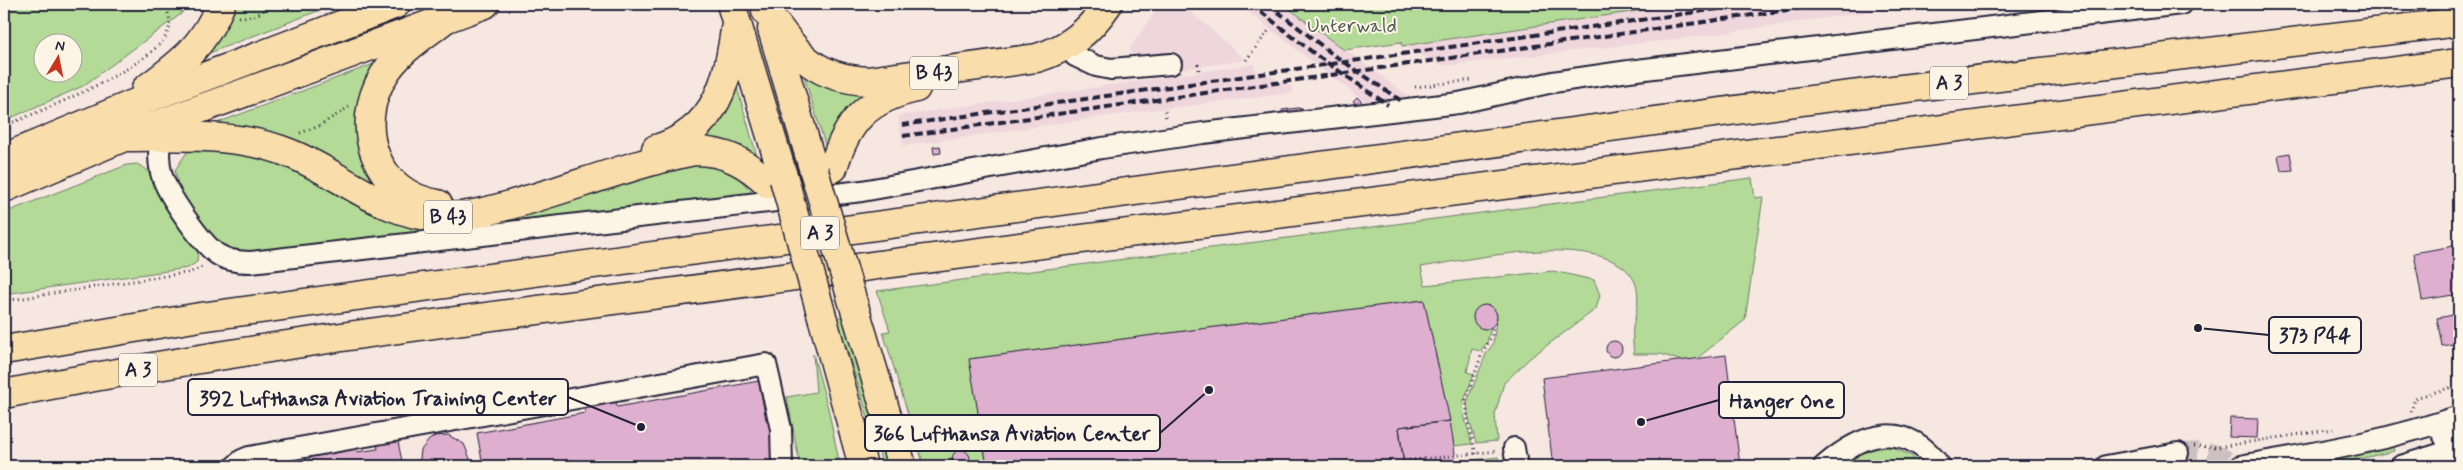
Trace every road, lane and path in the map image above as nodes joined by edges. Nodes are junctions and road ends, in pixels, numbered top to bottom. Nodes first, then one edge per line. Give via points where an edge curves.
1 (164, 4) edge
2 (271, 4) edge
3 (396, 4) edge
4 (485, 4) edge
5 (1108, 4) edge
6 (1128, 4) edge
7 (2181, 4) edge
8 (220, 7) edge
9 (765, 8) edge
10 (734, 13) edge
11 (448, 16) junction
12 (2459, 22) edge
13 (1270, 29) dead end
14 (1075, 56) junction
15 (1246, 60) dead end
16 (2459, 63) edge
17 (1171, 64) dead end
18 (1198, 64) dead end
19 (1199, 70) dead end
20 (1466, 80) dead end
21 (1415, 87) dead end
22 (376, 88) junction
23 (1165, 111) dead end
24 (1167, 124) dead end
25 (4, 126) edge
26 (118, 126) junction
27 (294, 135) dead end
28 (160, 137) junction
29 (4, 158) edge
30 (824, 170) junction
31 (777, 182) junction
32 (11, 185) edge
33 (218, 255) junction
34 (4, 301) edge
35 (1493, 326) dead end
36 (4, 350) edge
37 (2459, 393) edge
38 (4, 394) edge
39 (2459, 416) edge
40 (2406, 417) dead end
41 (2437, 424) junction
42 (2343, 428) dead end
43 (2218, 447) junction
44 (2185, 450) joint
45 (1476, 454) junction
46 (2457, 455) edge
47 (1515, 457) edge
48 (2237, 457) edge
49 (1420, 459) junction
50 (1404, 461) dead end
51 (1935, 461) edge
52 (2434, 461) edge
53 (2102, 462) edge
54 (235, 466) edge
55 (782, 466) edge
56 (862, 466) edge
57 (902, 466) edge
58 (1421, 466) edge
59 (1824, 466) edge
60 (2060, 466) edge
61 (2401, 466) edge

1 - 25 path via 170,14 170,23 167,35 152,53 114,76
2 - 8 path via 264,12 252,17 234,17
3 - 26 highway, B 43
4 - 11 highway, B 43
5 - 9 highway, B 43 via 1086,32 1054,52 1036,58 867,81 847,80 817,69 796,50
6 - 14 highway, B 43 via 1106,33
7 - 33 street via 1629,71 1553,82 1458,103 1203,132 862,191 251,262 233,261
8 - 26 highway, B 43 via 190,55
9 - 30 highway, B 43
10 - 22 highway, B 43 via 732,52 719,97 703,121 686,136 662,147 485,200 449,205 421,201 388,175 378,163 369,137 368,121
10 - 31 highway, B 43
11 - 22 highway, B 43 via 396,60
11 - 26 highway, B 43
12 - 36 highway, A 3 via 1835,96 1420,151 210,316
13 - 15 path
14 - 17 street via 1111,69
14 - 30 highway, B 43 via 1056,64 929,85 884,97 853,122 838,153
16 - 38 highway, A 3 via 928,258 274,348
18 - 19 path
20 - 21 path
22 - 27 path via 319,126
23 - 24 path
26 - 28 highway, B 43
26 - 29 highway, B 43
26 - 32 highway, B 43
28 - 31 highway, B 43 via 215,137 277,149 394,207 437,217 497,209 694,151 716,152 736,159
28 - 33 street via 158,154 162,176 184,214
30 - 57 highway, B 43, bridge via 826,210
31 - 56 highway, B 43, bridge via 792,208
33 - 34 path via 207,265 191,272
35 - 45 path via 1466,400
37 - 40 path via 2449,388 2415,398 2411,414
39 - 41 street
41 - 46 street
41 - 48 street via 2373,442
41 - 52 street
42 - 43 path
43 - 44 path
43 - 48 path
44 - 53 street
45 - 47 path
45 - 49 path
46 - 52 street
49 - 50 path
49 - 58 path
51 - 59 street via 1908,439 1870,436 1850,446
52 - 61 street
53 - 60 path
54 - 55 street via 249,457 766,364 781,429

